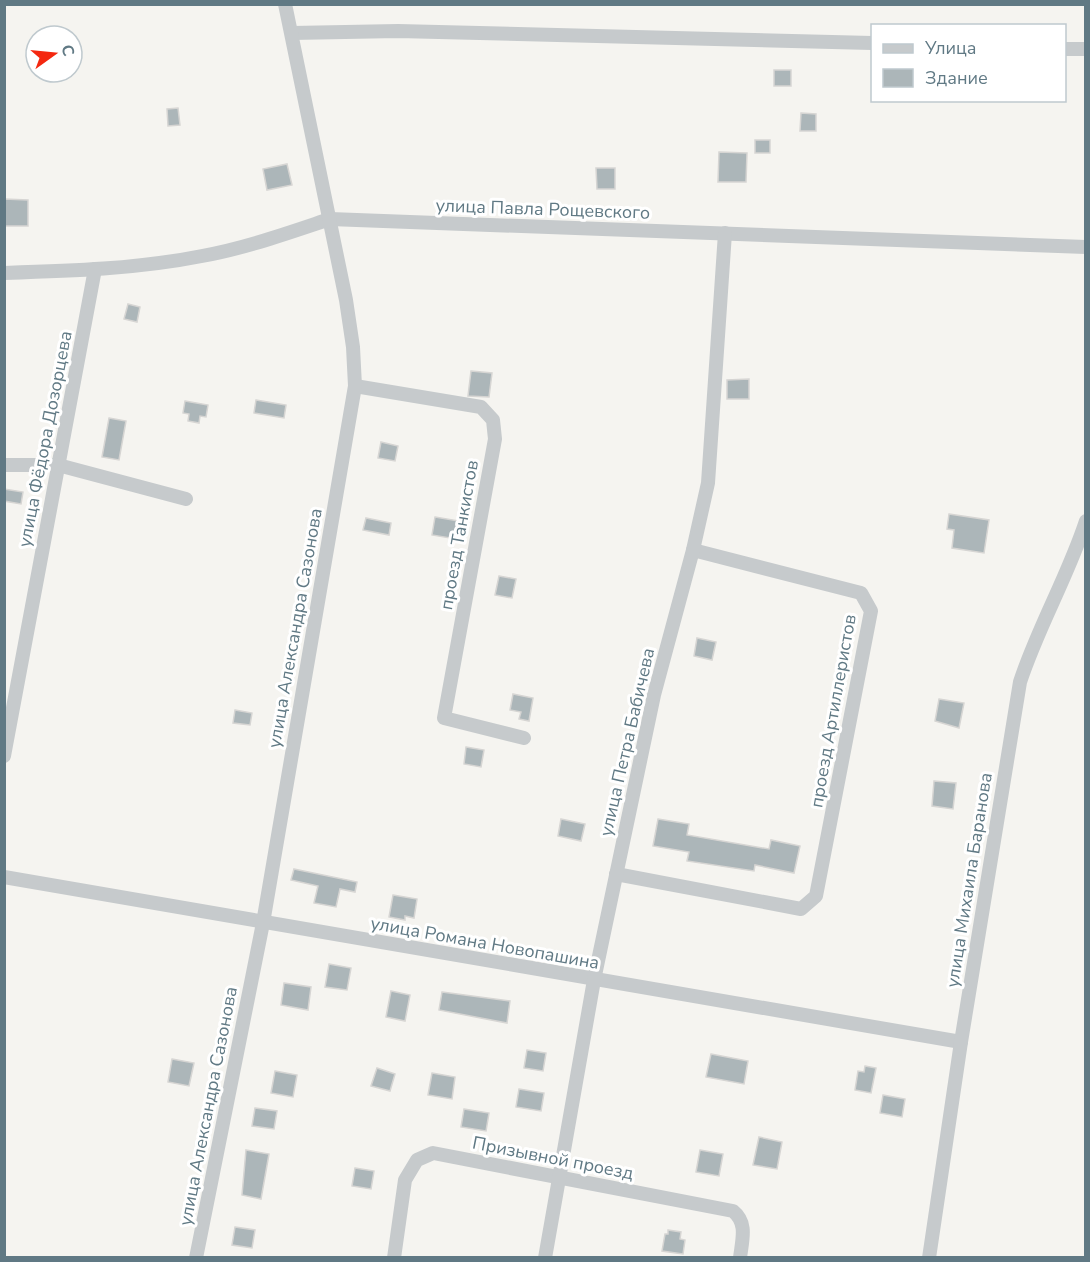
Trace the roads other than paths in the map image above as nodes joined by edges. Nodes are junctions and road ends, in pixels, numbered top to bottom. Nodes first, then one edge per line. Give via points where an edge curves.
1 (285, 4) edge
2 (292, 33) junction
3 (871, 44) edge
4 (1066, 49) edge
5 (1086, 49) edge
6 (330, 219) junction
7 (725, 233) junction
8 (1086, 247) edge
9 (95, 269) junction
10 (4, 273) edge
11 (355, 386) junction
12 (4, 465) edge
13 (58, 465) junction
14 (186, 499) dead end
15 (1086, 521) edge
16 (693, 550) junction
17 (524, 738) dead end
18 (4, 756) edge
19 (616, 874) junction
20 (4, 877) edge
21 (263, 924) junction
22 (594, 980) junction
23 (961, 1042) junction
24 (560, 1178) junction
25 (196, 1257) edge
26 (394, 1257) edge
27 (545, 1257) edge
28 (740, 1257) edge
29 (929, 1257) edge

1 - 2 street, улица Александра Сазонова
2 - 3 street via 398,31
2 - 6 street, улица Александра Сазонова
4 - 5 street
6 - 7 street, улица Павла Рощевского
6 - 9 street, улица Павла Рощевского via 253,245 201,257
6 - 11 street, улица Александра Сазонова via 353,347
7 - 8 street, улица Павла Рощевского
7 - 16 street, улица Петра Бабичева via 708,483
9 - 10 street, улица Павла Рощевского
9 - 13 street, улица Фёдора Дозорцева
11 - 17 street, проезд Танкистов via 481,407 493,420 495,439 444,718
11 - 21 street, улица Александра Сазонова
12 - 13 street
13 - 14 street
13 - 18 street, улица Фёдора Дозорцева
15 - 23 street, улица Михаила Баранова via 1020,682
16 - 19 street, улица Петра Бабичева via 654,695
16 - 19 street, проезд Артиллеристов via 861,593 871,611 816,896 801,909
19 - 22 street, улица Петра Бабичева
20 - 21 street, улица Романа Новопашина
21 - 22 street, улица Романа Новопашина
21 - 25 street, улица Александра Сазонова
22 - 23 street, улица Романа Новопашина
22 - 24 street, улица Петра Бабичева
23 - 29 street, улица Михаила Баранова
24 - 26 street, Призывной проезд via 434,1153 424,1156 410,1167 405,1180
24 - 27 street, улица Петра Бабичева
24 - 28 street, Призывной проезд via 733,1211 741,1217 744,1227

